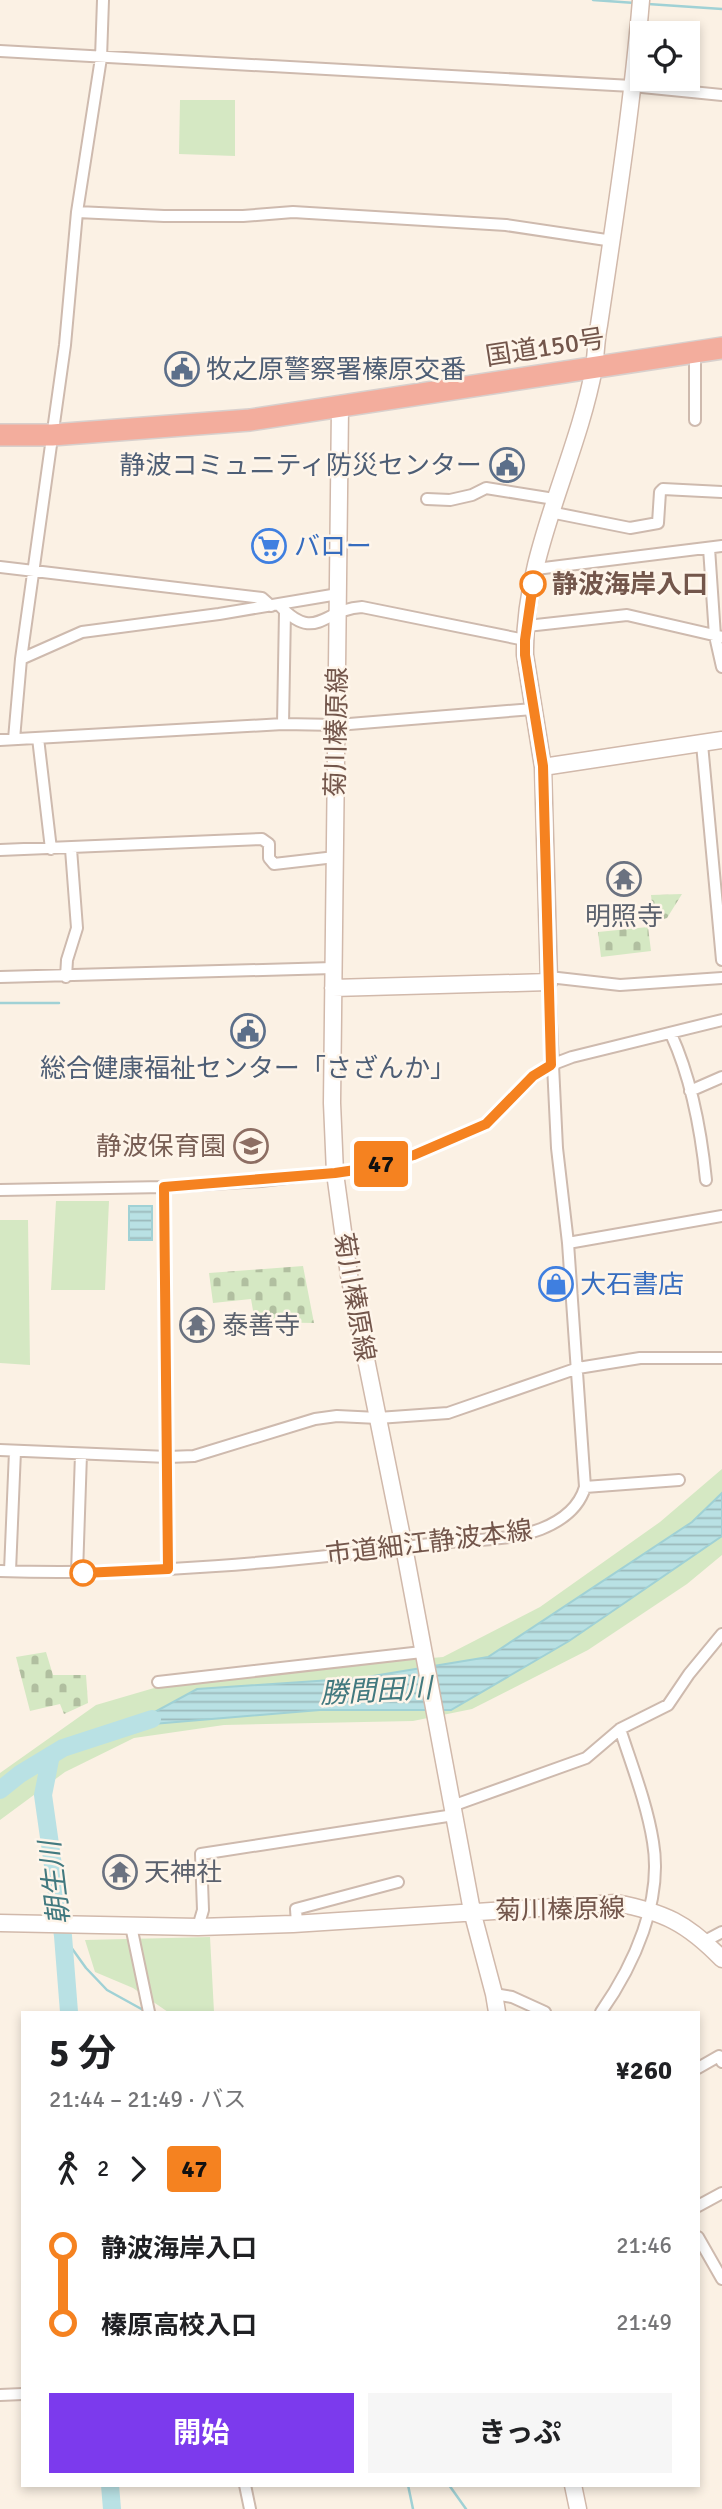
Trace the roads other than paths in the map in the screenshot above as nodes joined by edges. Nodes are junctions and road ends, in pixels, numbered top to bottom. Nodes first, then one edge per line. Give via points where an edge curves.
1 (103, 0) edge
2 (0, 51) edge
3 (101, 58) junction
4 (630, 86) edge
5 (631, 91) edge
6 (682, 91) edge
7 (722, 95) edge
8 (77, 212) junction
9 (613, 241) junction
10 (722, 348) edge
11 (695, 352) junction
12 (594, 367) junction
13 (340, 407) junction
14 (695, 420) dead end
15 (0, 435) edge
16 (52, 435) junction
17 (722, 492) edge
18 (427, 499) dead end
19 (552, 505) junction
20 (722, 546) edge
21 (709, 548) junction
22 (0, 567) edge
23 (34, 569) junction
24 (536, 569) junction
25 (338, 594) junction
26 (278, 607) junction
27 (338, 612) junction
28 (526, 633) junction
29 (719, 636) edge
30 (21, 659) junction
31 (722, 667) edge
32 (533, 709) junction
33 (283, 724) junction
34 (337, 726) junction
35 (38, 738) junction
36 (14, 739) junction
37 (0, 740) edge
38 (722, 740) edge
39 (702, 744) junction
40 (543, 766) junction
41 (51, 849) junction
42 (71, 849) junction
43 (0, 850) edge
44 (335, 857) junction
45 (722, 960) edge
46 (333, 968) junction
47 (0, 976) edge
48 (66, 976) junction
49 (722, 978) edge
50 (549, 979) junction
51 (333, 988) junction
52 (722, 1020) edge
53 (671, 1034) junction
54 (551, 1065) junction
55 (722, 1077) edge
56 (690, 1091) junction
57 (335, 1173) junction
58 (706, 1180) dead end
59 (164, 1187) junction
60 (0, 1191) edge
61 (722, 1216) edge
62 (568, 1243) junction
63 (722, 1358) edge
64 (578, 1368) junction
65 (378, 1418) junction
66 (0, 1450) edge
67 (15, 1451) junction
68 (81, 1454) junction
69 (168, 1457) junction
70 (679, 1480) dead end
71 (585, 1487) junction
72 (404, 1547) junction
73 (168, 1569) junction
74 (5, 1571) edge
75 (77, 1573) junction
76 (722, 1634) edge
77 (422, 1652) junction
78 (158, 1682) dead end
79 (620, 1729) junction
80 (453, 1811) junction
81 (398, 1882) dead end
82 (650, 1909) junction
83 (472, 1911) junction
84 (0, 1923) edge
85 (297, 1924) junction
86 (131, 1927) junction
87 (198, 1927) junction
88 (722, 1932) edge
89 (705, 1941) junction
90 (722, 1959) edge
91 (494, 1994) junction
92 (149, 2011) edge
93 (497, 2011) edge
94 (543, 2011) edge
95 (602, 2011) edge
96 (722, 2062) edge
97 (700, 2067) edge
98 (722, 2193) edge
99 (700, 2205) edge
100 (700, 2240) edge
101 (718, 2265) edge
102 (722, 2280) edge
103 (21, 2394) edge
104 (0, 2395) edge
105 (245, 2487) edge
106 (573, 2487) edge
107 (250, 2509) edge
108 (578, 2509) edge

1 - 3 street
2 - 3 street
3 - 4 street
3 - 8 street
5 - 9 street
6 - 7 street
8 - 9 street via 243,216 293,212 506,225
8 - 16 street
9 - 12 street
10 - 11 highway, 国道150号
11 - 12 highway, 国道150号
11 - 14 street
12 - 13 highway, 国道150号
12 - 19 street
13 - 16 highway, 国道150号 via 250,420
13 - 25 street, 菊川榛原線
15 - 16 highway, 国道150号
16 - 23 street
17 - 19 street via 663,489 658,523 630,528
18 - 19 street via 450,500 486,488
19 - 24 street
20 - 21 street
21 - 24 street
21 - 29 street
22 - 23 street
23 - 26 street via 262,598
23 - 30 street
24 - 28 street
25 - 26 street
25 - 27 street, 菊川榛原線
26 - 27 street via 309,625
26 - 30 street via 82,632
26 - 33 street
27 - 28 street via 362,607
27 - 34 street, 菊川榛原線
28 - 29 street via 578,619 627,615
28 - 32 street
29 - 31 street
30 - 36 street
32 - 34 street
32 - 40 street
33 - 34 street
33 - 35 street
34 - 44 street, 菊川榛原線
35 - 36 street
35 - 41 street
36 - 37 street
38 - 39 street
39 - 40 street
39 - 45 street
40 - 50 street
41 - 42 street
41 - 43 street
42 - 44 street via 262,839 269,844 274,864
42 - 48 street via 77,928 66,960
44 - 46 street, 菊川榛原線
46 - 48 street
46 - 51 street, 菊川榛原線
47 - 48 street
49 - 50 street via 620,985
50 - 51 street
50 - 54 street
51 - 57 street, 菊川榛原線
52 - 53 street
53 - 54 street
53 - 56 street
54 - 57 street via 533,1076 486,1124 414,1155
54 - 62 street
55 - 56 street
56 - 58 street
57 - 59 street
57 - 65 street, 菊川榛原線 via 349,1275
59 - 60 street
59 - 69 street
61 - 62 street
62 - 64 street
63 - 64 street via 640,1358
64 - 65 street via 449,1413
64 - 71 street
65 - 69 street via 315,1419 194,1456
65 - 72 street, 菊川榛原線
66 - 67 street
67 - 68 street
67 - 74 street
68 - 69 street
68 - 75 street
69 - 73 street
70 - 71 street
71 - 72 street, 市道細江静波本線 via 577,1506 540,1530
72 - 73 street, 市道細江静波本線
72 - 77 street, 菊川榛原線
73 - 75 street, 市道細江静波本線
74 - 75 street, 市道細江静波本線
76 - 79 street via 668,1705
77 - 78 street
77 - 80 street, 菊川榛原線
79 - 80 street via 586,1758
79 - 82 street via 654,1844 655,1888
80 - 83 street, 菊川榛原線
80 - 87 street via 201,1854 203,1910
81 - 85 street via 296,1909
82 - 83 street, 菊川榛原線 via 615,1903
82 - 89 street, 菊川榛原線
82 - 95 street via 637,1946
83 - 85 street
83 - 91 street
84 - 86 street
85 - 87 street
86 - 87 street
86 - 92 street
88 - 89 street
89 - 90 street, 菊川榛原線
91 - 93 street
91 - 94 street
96 - 97 street via 719,2056
98 - 99 street
100 - 101 street
101 - 102 street
103 - 104 street
105 - 107 street
106 - 108 street

